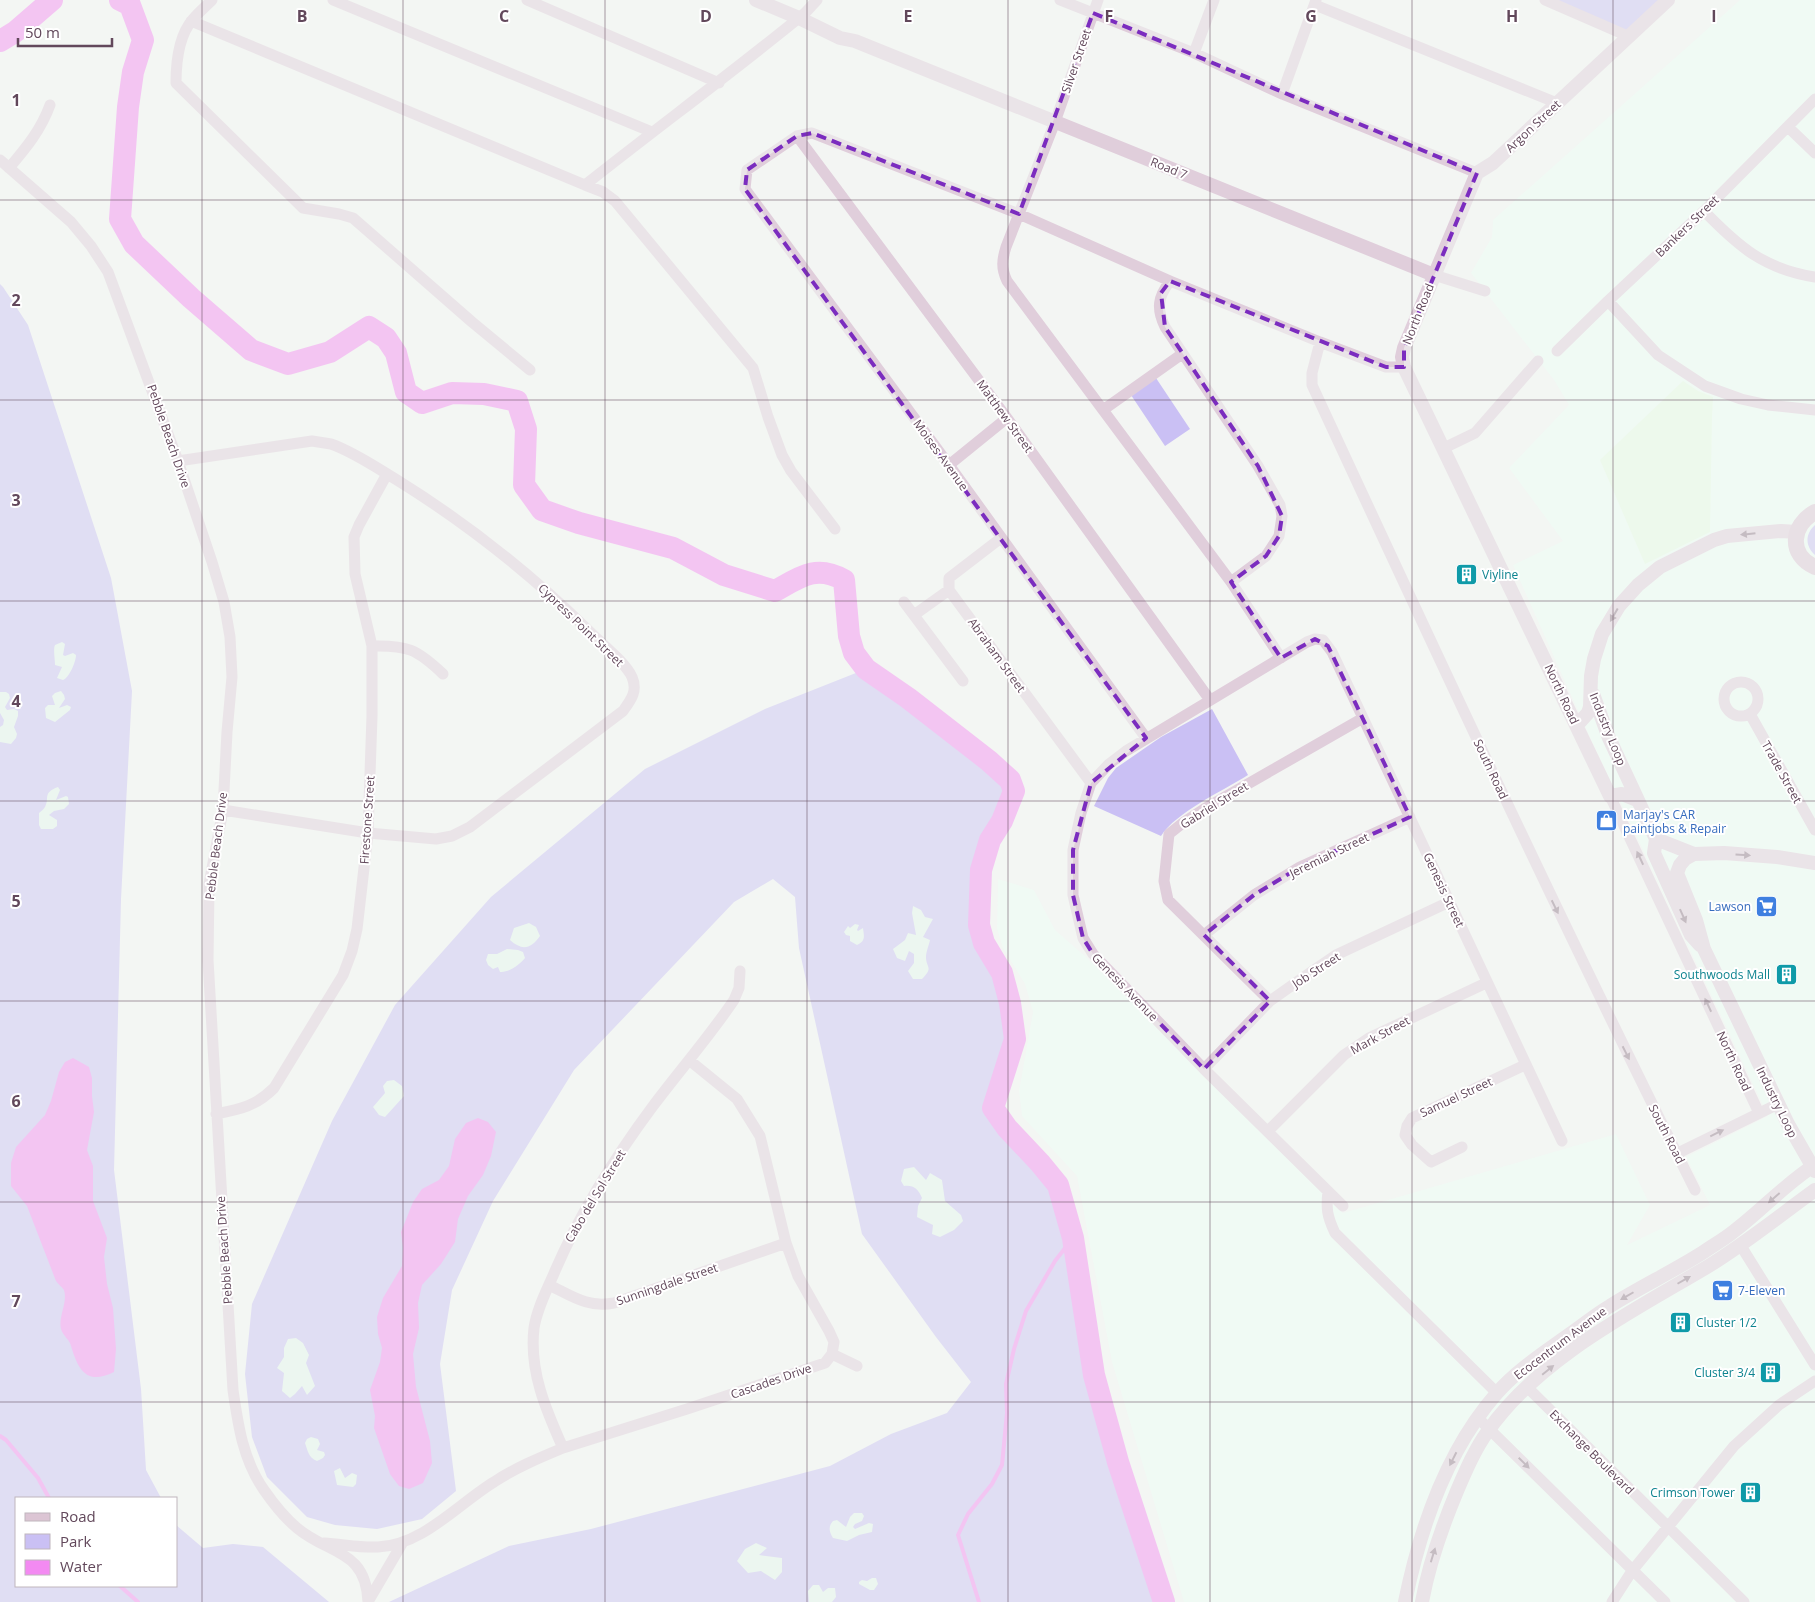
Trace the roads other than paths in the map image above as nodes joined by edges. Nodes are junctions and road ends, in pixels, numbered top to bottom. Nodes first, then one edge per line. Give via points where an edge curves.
1 (212, 0) edge
2 (333, 0) edge
3 (527, 0) edge
4 (756, 0) edge
5 (774, 0) edge
6 (817, 0) edge
7 (1060, 0) edge
8 (1098, 0) edge
9 (1214, 0) edge
10 (1545, 0) edge
11 (1668, 0) edge
12 (1316, 3) edge
13 (1093, 12) junction
14 (802, 15) junction
15 (191, 21) junction
16 (1630, 37) junction
17 (1194, 53) junction
18 (719, 83) junction
19 (1282, 94) junction
20 (1557, 103) junction
21 (50, 105) dead end
22 (1812, 107) edge
23 (1055, 122) junction
24 (1788, 127) junction
25 (652, 132) junction
26 (796, 136) junction
27 (1815, 153) edge
28 (4, 164) edge
29 (1477, 172) junction
30 (585, 185) junction
31 (1704, 211) junction
32 (1019, 214) junction
33 (1434, 274) junction
34 (1815, 277) edge
35 (1170, 280) junction
36 (1485, 292) dead end
37 (1608, 301) junction
38 (1320, 342) junction
39 (1557, 351) dead end
40 (1182, 354) junction
41 (1538, 361) dead end
42 (1404, 367) junction
43 (530, 370) dead end
44 (1103, 410) junction
45 (1815, 410) edge
46 (1006, 418) junction
47 (1444, 448) junction
48 (178, 461) junction
49 (949, 465) junction
50 (387, 474) junction
51 (1815, 512) edge
52 (835, 529) dead end
53 (1797, 532) junction
54 (1001, 538) junction
55 (1815, 567) edge
56 (1231, 582) junction
57 (948, 590) junction
58 (904, 602) dead end
59 (914, 615) junction
60 (1322, 640) joint
61 (372, 646) junction
62 (1281, 658) junction
63 (443, 674) dead end
64 (963, 681) dead end
65 (1591, 686) junction
66 (1210, 700) junction
67 (1750, 714) dead end
68 (1363, 718) junction
69 (1577, 726) junction
70 (1146, 738) junction
71 (1091, 783) junction
72 (1610, 796) junction
73 (1638, 800) junction
74 (223, 810) junction
75 (1410, 817) junction
76 (1815, 830) edge
77 (368, 833) junction
78 (1656, 838) junction
79 (1694, 854) junction
80 (1815, 863) edge
81 (1449, 902) junction
82 (1204, 935) junction
83 (1704, 949) junction
84 (740, 971) dead end
85 (1486, 983) junction
86 (1270, 1001) junction
87 (689, 1060) junction
88 (1525, 1065) junction
89 (1204, 1069) junction
90 (1778, 1104) junction
91 (1759, 1113) junction
92 (216, 1114) junction
93 (1268, 1131) junction
94 (1562, 1141) dead end
95 (1462, 1147) dead end
96 (1676, 1154) junction
97 (1814, 1168) edge
98 (1695, 1190) dead end
99 (1815, 1190) edge
100 (1328, 1191) junction
101 (1343, 1206) dead end
102 (786, 1243) junction
103 (1740, 1246) junction
104 (549, 1285) junction
105 (832, 1354) junction
106 (1815, 1365) edge
107 (857, 1366) dead end
108 (1815, 1381) edge
109 (1527, 1387) junction
110 (1497, 1393) junction
111 (1477, 1417) junction
112 (1489, 1429) junction
113 (563, 1448) junction
114 (1667, 1528) junction
115 (318, 1542) junction
116 (403, 1542) junction
117 (1632, 1571) junction
118 (368, 1601) edge
119 (1405, 1602) edge
120 (1422, 1602) edge
121 (1612, 1602) edge
122 (1665, 1602) edge
123 (1744, 1602) edge

1 - 15 street
2 - 25 street
3 - 18 street
4 - 14 street, Road 7
5 - 14 street, Road 7
6 - 14 street
7 - 13 street
8 - 13 street, Silver Street
9 - 17 street
10 - 16 street
11 - 16 street, Argon Street
12 - 19 street
12 - 20 street
13 - 17 street
13 - 23 street, Silver Street
14 - 18 street
14 - 23 street, Road 7 via 840,38 855,41
15 - 30 street
15 - 43 street via 176,63 176,82 303,208 353,218
16 - 20 street, Argon Street
17 - 19 street
18 - 25 street
19 - 29 street
20 - 29 street, Argon Street via 1493,163
21 - 28 street via 40,129
22 - 24 street, Bankers Street
23 - 32 street, Silver Street
23 - 33 street, Road 7
24 - 27 street
24 - 31 street, Bankers Street
25 - 30 street
26 - 32 street via 812,134
26 - 46 street, Matthew Street
26 - 49 street, Moises Avenue via 747,170 745,189
28 - 48 street, Pebble Beach Drive via 71,222 108,272
29 - 33 street
30 - 52 street via 615,201 753,368 782,455
31 - 34 street via 1756,257 1774,267
31 - 37 street, Bankers Street
32 - 35 street
32 - 44 street, Silver Street via 1002,260 1002,270
33 - 36 street, Road 7
33 - 42 street, North Road via 1404,348
35 - 38 street
35 - 40 street via 1161,293 1161,314 1165,328
37 - 39 street, Bankers Street
37 - 45 street via 1658,355 1705,386 1768,405
38 - 42 street via 1386,367
38 -> 96 street, South Road via 1312,385 1534,863
40 - 44 street
40 - 56 street via 1258,466 1280,505 1280,536 1266,556
41 - 47 street via 1475,433
42 - 47 street, North Road
44 - 56 street
46 - 49 street
46 - 66 street, Matthew Street
47 - 69 street, North Road
48 - 50 street, Cypress Point Street via 312,441 330,444
48 - 74 street, Pebble Beach Drive via 224,602 230,637 232,677
49 - 54 street, Moises Avenue
50 - 61 street, Firestone Street via 354,537 355,574
50 - 77 street, Cypress Point Street via 446,512 519,567 622,664 632,677 635,689 632,700 622,711 470,827 436,839
51 - 53 main road via 1807,516
53 - 55 main road via 1799,552 1807,563
53 -> 65 street, Industry Loop via 1781,531 1714,540 1660,567 1619,606 1602,634 1594,659
54 - 57 street via 949,578
54 - 70 street, Moises Avenue
56 - 62 street
57 - 59 street
57 - 71 street, Abraham Street
58 - 59 street
59 - 64 street
60 - 62 street, Genesis Avenue via 1307,642
60 - 68 street, Genesis Street via 1332,652
61 - 63 street via 405,647 429,660
61 - 77 street, Firestone Street
62 - 66 street, Genesis Avenue
65 - 69 street via 1588,713
65 - 73 street, Industry Loop via 1609,738
66 - 70 street, Genesis Avenue
67 - 76 street, Trade Street
68 - 75 street, Genesis Street
68 - 82 street, Gabriel Street via 1204,809 1169,834 1164,881 1168,900
69 - 72 street, North Road
70 - 71 street, Genesis Avenue via 1108,764
71 - 89 street, Genesis Avenue via 1072,850 1073,896 1083,938 1093,954
72 - 73 street via 1622,794
91 -> 72 street, North Road
73 - 78 street, Industry Loop
74 - 77 street, Cypress Point Street
74 - 92 street, Pebble Beach Drive via 209,884 208,960
75 - 81 street, Genesis Street
75 - 82 street, Jeremiah Street via 1300,867 1254,895
77 - 92 street, Firestone Street via 357,929 343,975 274,1088 263,1099
78 - 79 street
78 -> 83 street, Industry Loop via 1654,853 1691,935
79 -> 80 street via 1724,853
79 - 83 street, Industry Loop via 1685,859 1677,874
81 - 85 street, Genesis Street
81 - 86 street, Job Street via 1336,955
82 - 86 street, Gabriel Street
83 - 90 street, Industry Loop
84 - 87 street, Cabo del Sol Street via 734,1000
85 - 88 street, Genesis Street
85 - 93 street, Mark Street via 1369,1038 1344,1055
86 - 89 street, Job Street
87 - 102 street via 737,1099 760,1136
87 - 104 street, Cabo del Sol Street via 623,1149 564,1248
88 - 94 street, Genesis Street
88 - 95 street, Samuel Street via 1412,1118 1407,1126 1405,1135 1431,1162
89 - 93 street, Genesis Avenue
90 - 91 street
90 - 97 street, Industry Loop
96 -> 91 street
92 - 115 street, Pebble Beach Drive via 233,1390 239,1430 248,1462 264,1489 296,1528
93 - 100 street, Genesis Avenue
96 - 98 street, South Road
97 -> 110 street, Ecocentrum Avenue via 1700,1255 1609,1306 1515,1375
99 - 103 street, Ecocentrum Avenue
100 - 101 street, Genesis Avenue
100 - 110 street via 1326,1209 1335,1233
102 - 104 street, Sunningdale Street via 614,1303 594,1305 583,1302
102 - 105 street via 798,1276 834,1342
103 - 106 street
109 -> 103 street, Ecocentrum Avenue via 1616,1321
104 - 113 street, Cabo del Sol Street via 534,1328 534,1352 542,1401
105 - 107 street
105 - 113 street, Cascades Drive via 824,1363
108 - 114 street via 1779,1405 1734,1446
109 - 112 street, Ecocentrum Avenue
109 - 114 street, Exchange Boulevard
110 - 111 street, Ecocentrum Avenue
111 - 112 street
111 -> 119 street, Ecocentrum Avenue via 1452,1462 1424,1526
112 -> 117 street
120 -> 112 street, Ecocentrum Avenue via 1442,1528 1465,1472
113 - 116 street, Cascades Drive via 492,1482 441,1521
114 - 117 street
114 - 123 street, Exchange Boulevard
115 - 116 street via 378,1547
115 - 118 street, Pebble Beach Drive via 354,1562 362,1572
116 - 118 street
117 - 121 street
117 - 122 street

